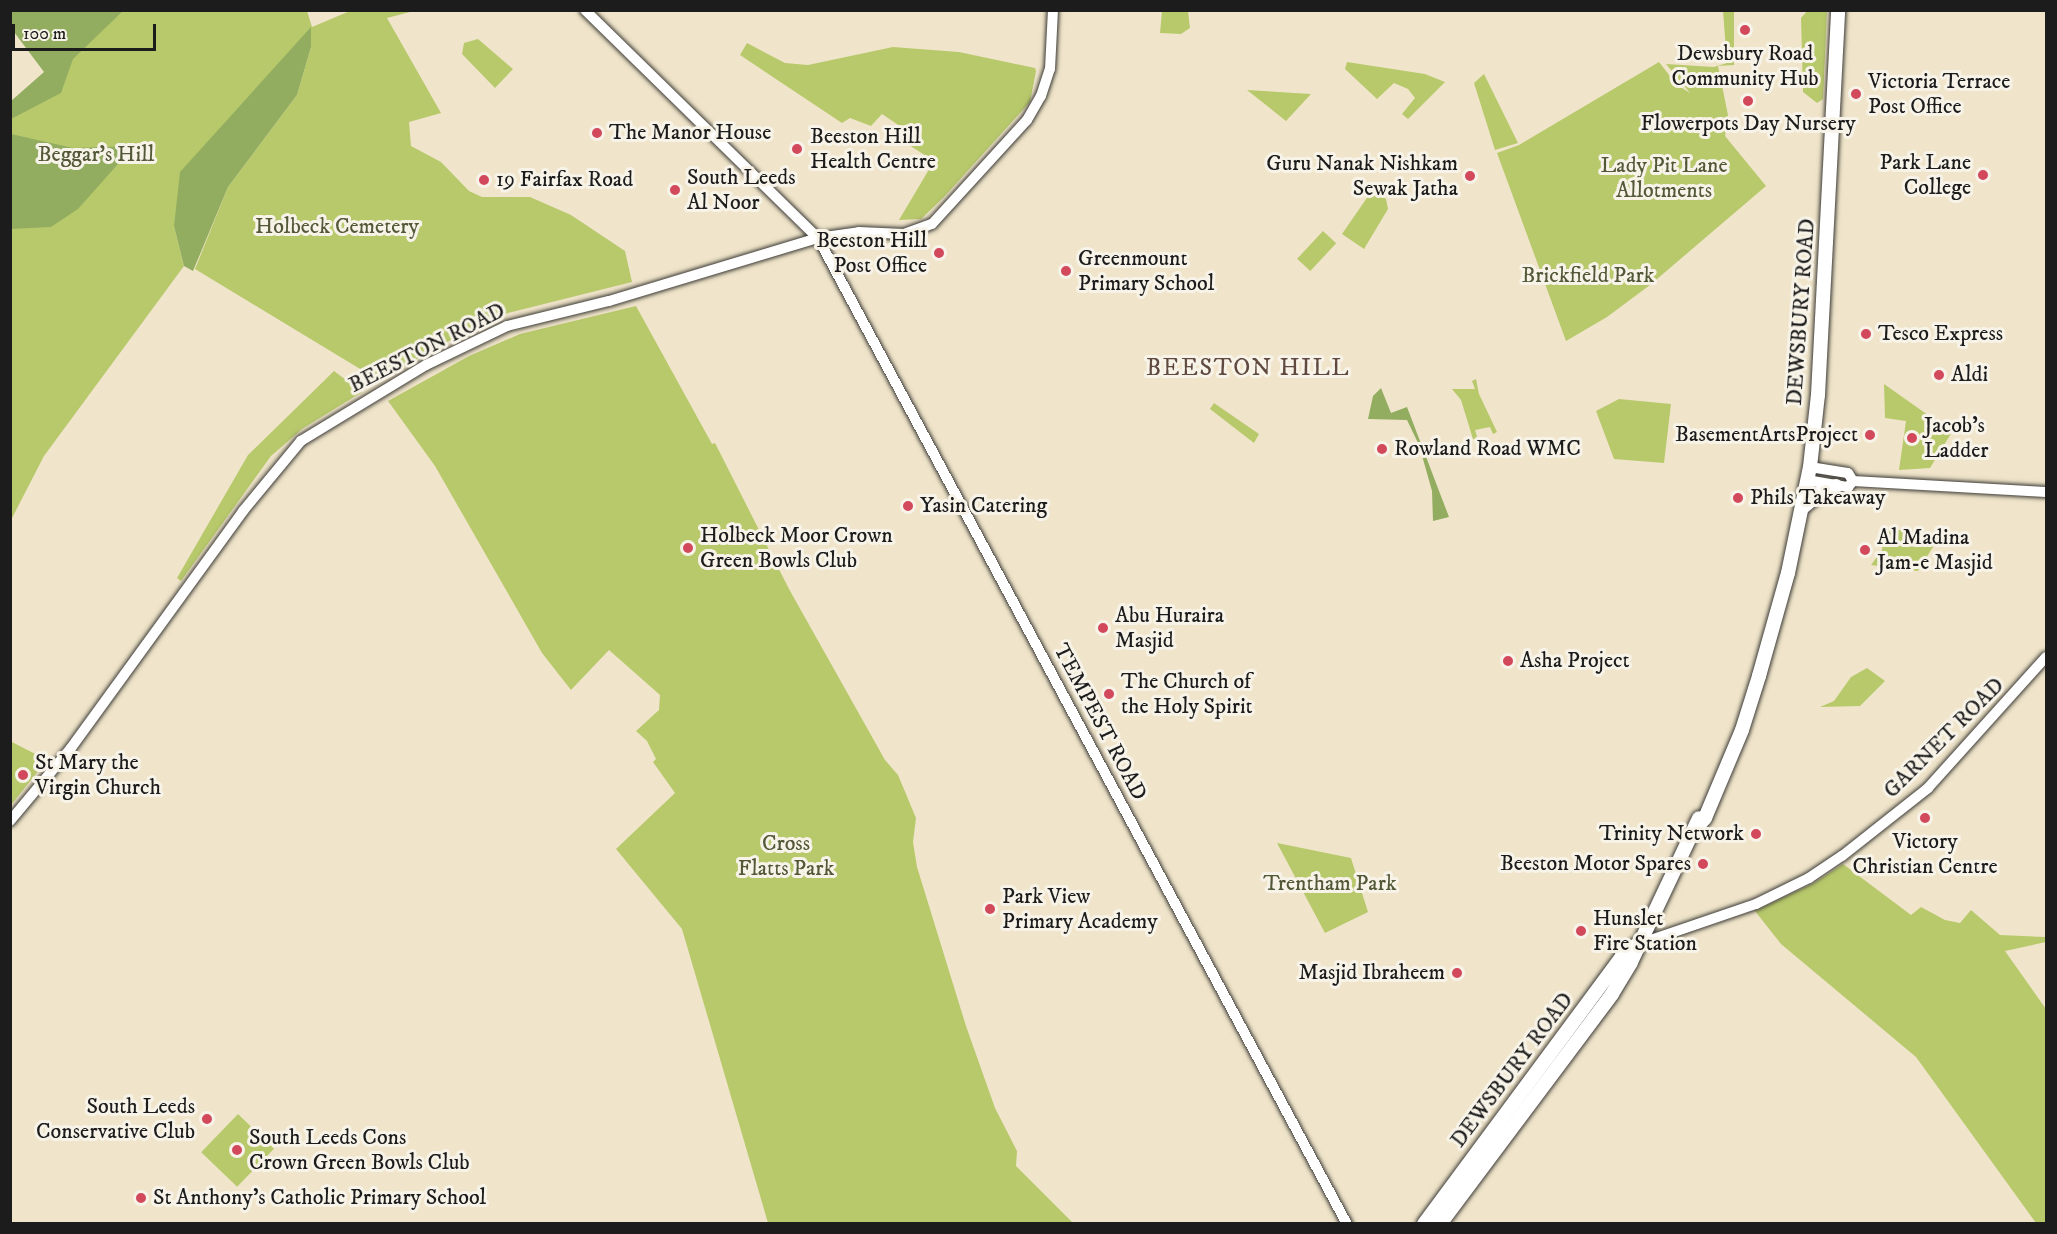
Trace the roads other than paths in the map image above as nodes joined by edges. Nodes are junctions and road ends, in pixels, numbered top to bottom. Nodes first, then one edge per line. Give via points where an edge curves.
1 (585, 10) edge
2 (1053, 10) edge
3 (1838, 10) edge
4 (818, 238) junction
5 (1809, 473) junction
6 (1853, 481) junction
7 (1836, 486) junction
8 (2046, 492) edge
9 (1802, 508) junction
10 (2046, 657) edge
11 (10, 821) edge
12 (1636, 945) junction
13 (1474, 1166) junction
14 (1347, 1224) edge
15 (1424, 1224) edge
16 (1440, 1224) edge

1 - 4 street, TEMPEST ROAD
2 - 4 street, BEESTON ROAD via 1050,69 1041,96 1027,120 944,214 925,228 904,234 860,232
3 - 5 main road, DEWSBURY ROAD via 1818,395
4 - 11 street, BEESTON ROAD via 609,301 507,326 426,365 301,441 243,511 71,748
4 - 14 street, TEMPEST ROAD
5 - 6 street via 1848,473
5 - 7 street
5 - 9 main road, DEWSBURY ROAD
6 - 7 street via 1848,487
6 - 8 street
7 - 9 main road via 1821,492
9 - 12 main road, DEWSBURY ROAD via 1777,615 1705,818
10 - 12 street, GARNET ROAD via 1928,788 1842,856 1809,878 1756,904
12 - 13 main road, DEWSBURY ROAD via 1612,994
13 - 15 main road, DEWSBURY ROAD
13 - 16 main road, DEWSBURY ROAD

